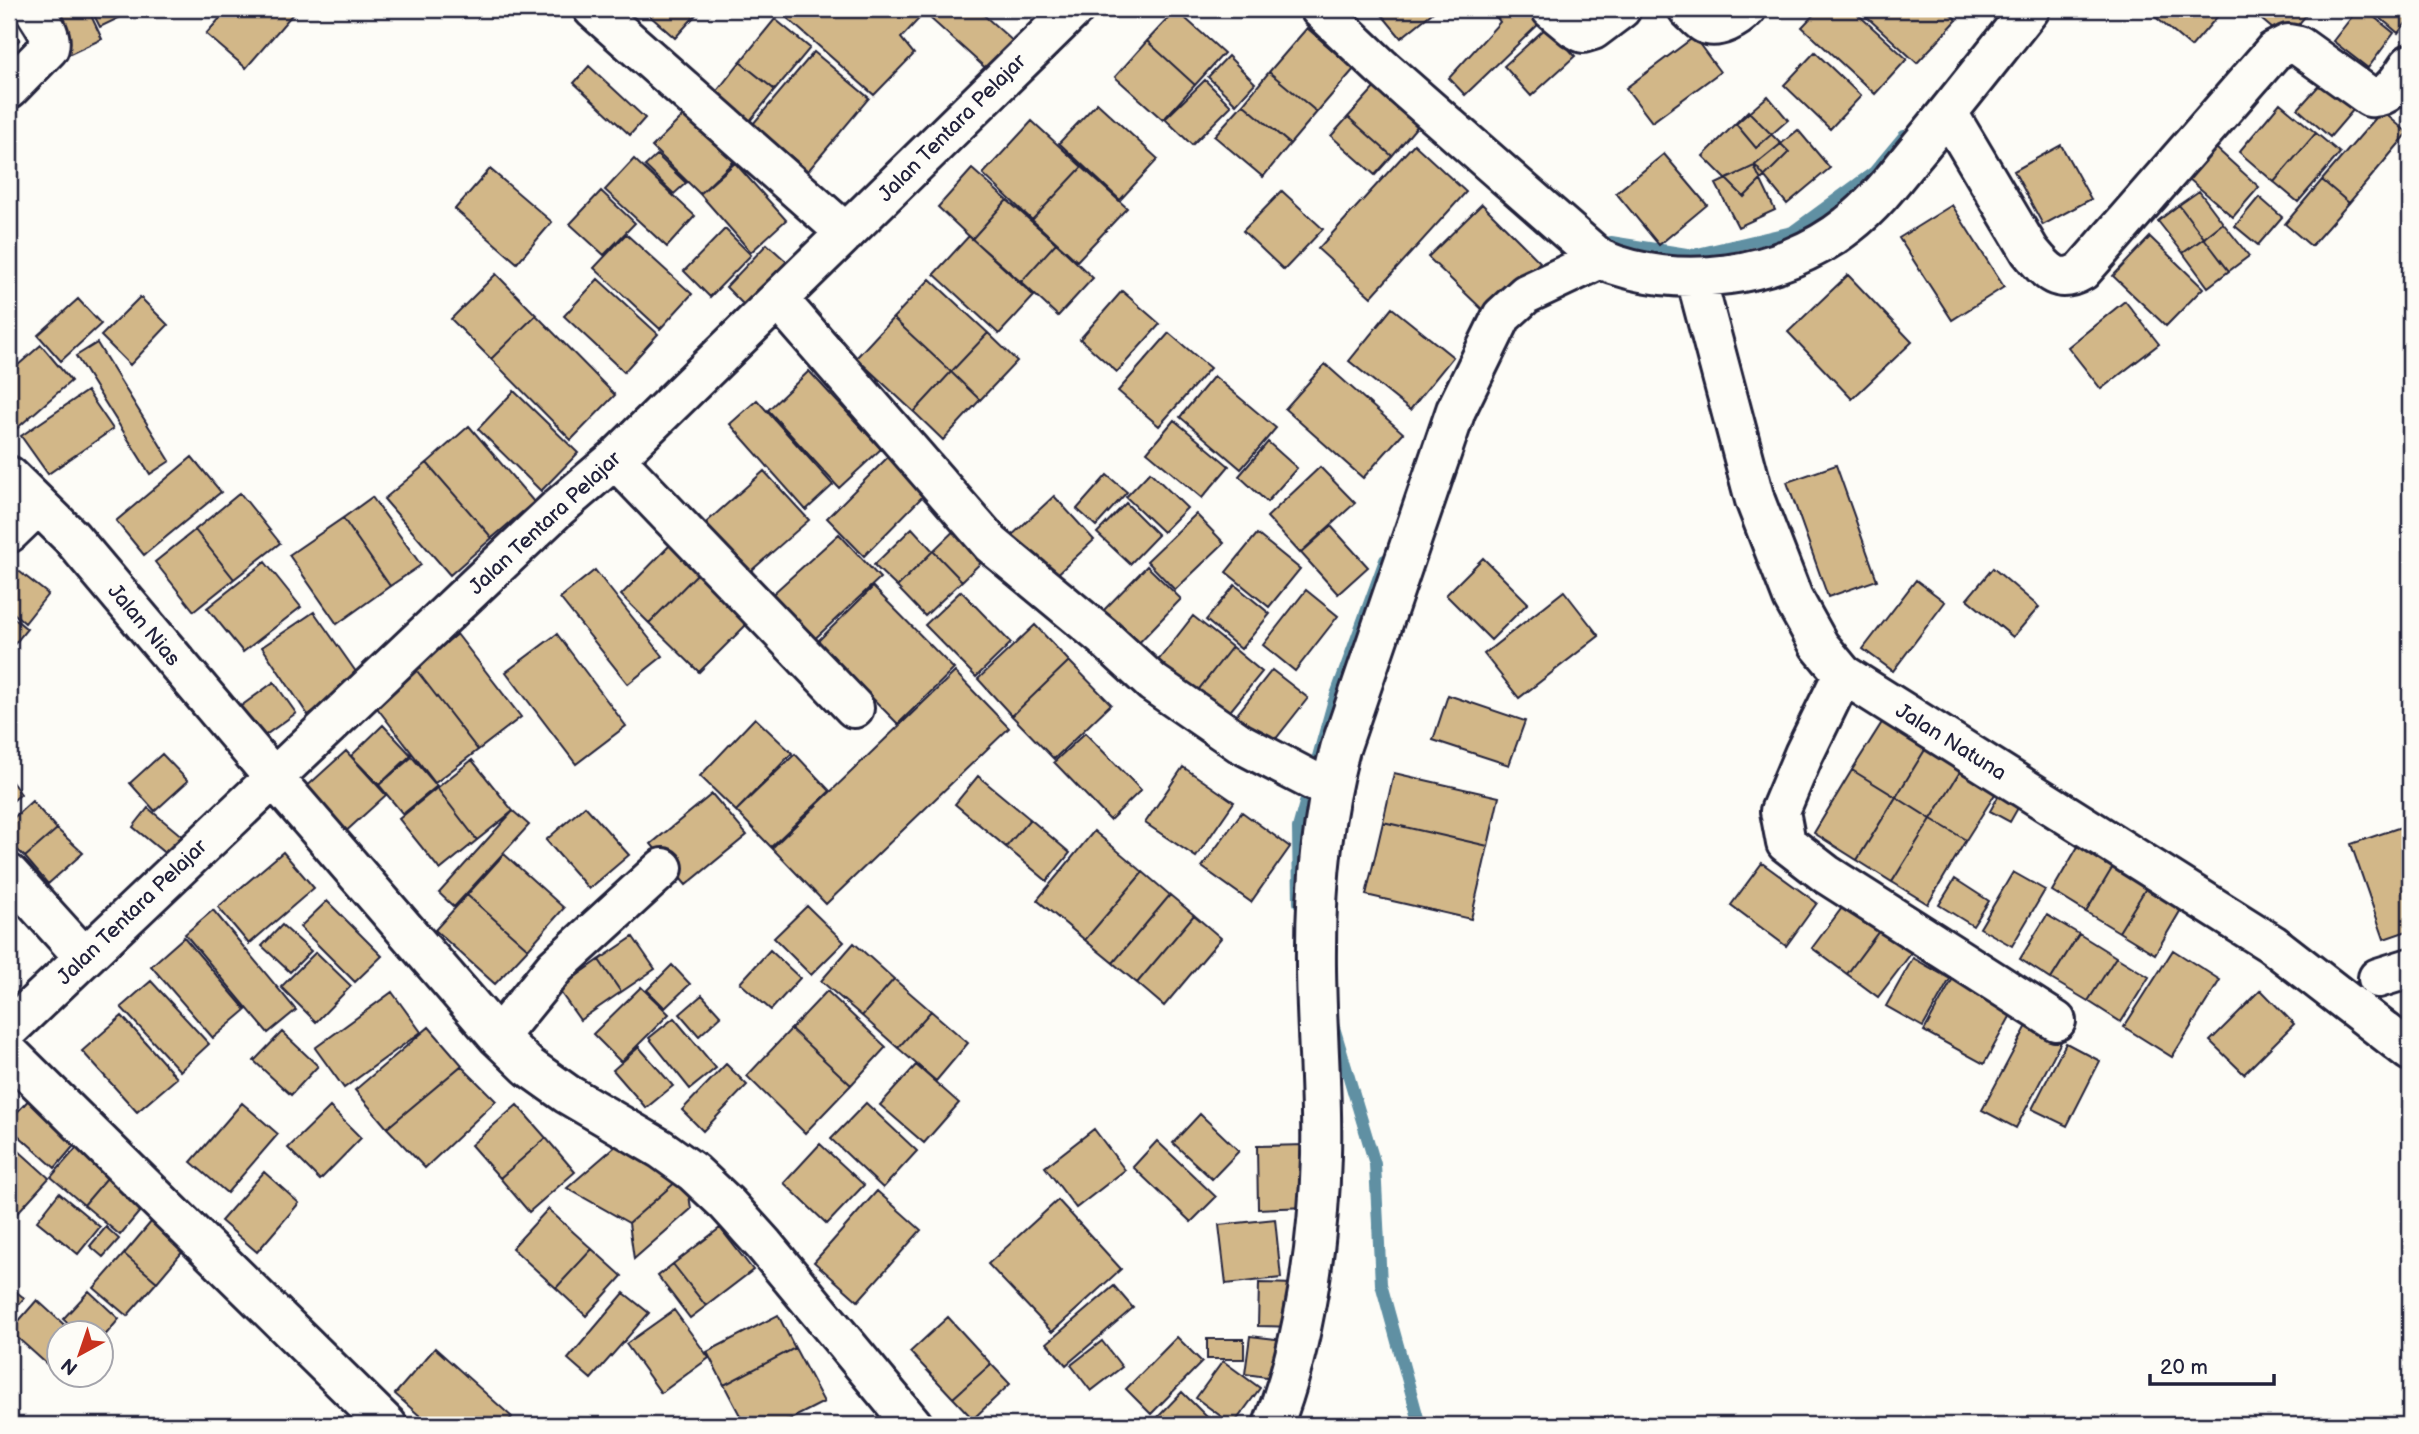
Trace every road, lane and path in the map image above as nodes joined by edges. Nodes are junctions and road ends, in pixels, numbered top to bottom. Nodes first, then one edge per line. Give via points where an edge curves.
1 (34, 9) edge
2 (593, 9) edge
3 (1074, 9) edge
4 (1320, 9) edge
5 (1551, 9) edge
6 (1621, 9) edge
7 (1688, 9) edge
8 (1746, 9) edge
9 (2030, 9) edge
10 (2410, 64) edge
11 (9, 89) edge
12 (1948, 113) junction
13 (846, 233) junction
14 (1600, 259) junction
15 (1696, 278) junction
16 (779, 300) junction
17 (615, 459) junction
18 (9, 476) edge
19 (38, 505) junction
20 (9, 533) edge
21 (1843, 674) junction
22 (854, 708) dead end
23 (274, 778) junction
24 (1330, 790) junction
25 (663, 868) dead end
26 (9, 874) edge
27 (84, 957) junction
28 (2056, 1021) dead end
29 (9, 1030) edge
30 (498, 1037) junction
31 (2410, 1051) edge
32 (9, 1053) edge
33 (387, 1425) edge
34 (913, 1425) edge
35 (1273, 1425) edge

1 - 11 street via 48,33 49,48
2 - 13 street
3 - 13 street, Jalan Tentara Pelajar
4 - 14 street
5 - 6 street via 1583,33
7 - 8 street via 1705,24 1720,25
9 - 12 street
10 - 12 street via 2385,95 2371,97 2299,46 2281,47 2082,271 2067,278 2047,270 2030,251
12 - 15 street via 1873,204 1830,238 1777,262
13 - 16 street, Jalan Tentara Pelajar
14 - 15 street via 1656,276
14 - 24 street via 1526,294 1502,316 1456,410 1364,675
15 - 21 street, Jalan Natuna via 1755,500 1793,598 1819,645
16 - 17 street, Jalan Tentara Pelajar
16 - 24 street via 992,544 1153,683 1240,743
17 - 22 street
17 - 23 street, Jalan Tentara Pelajar
18 - 19 street, Jalan Nias
19 - 20 street
19 - 23 street, Jalan Nias via 71,537
21 - 28 street via 1780,811 1786,843 1826,874
21 - 31 street, Jalan Natuna via 2272,944
23 - 27 street, Jalan Tentara Pelajar
23 - 30 street, Jalan Nias
24 - 35 street via 1322,839 1316,947 1321,1155 1314,1242 1296,1349
25 - 30 street via 555,967
26 - 27 street
27 - 29 street, Jalan Tentara Pelajar
30 - 34 street, Jalan Nias via 529,1067 693,1172 764,1245
32 - 33 street

